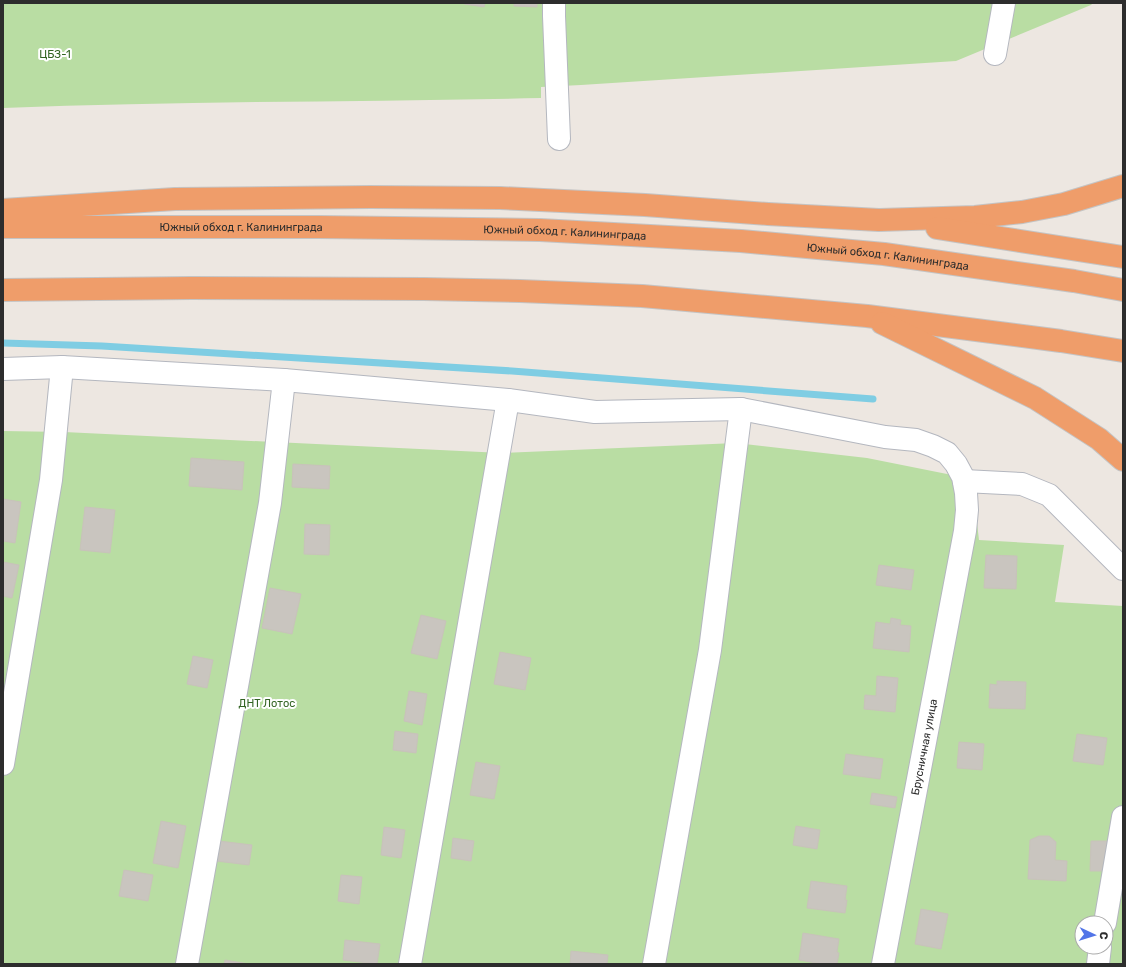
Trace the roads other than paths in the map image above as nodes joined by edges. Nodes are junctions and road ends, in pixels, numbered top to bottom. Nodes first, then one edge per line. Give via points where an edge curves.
1 (554, 3) edge
2 (1004, 3) edge
3 (995, 54) dead end
4 (559, 139) dead end
5 (1123, 186) edge
6 (3, 210) edge
7 (879, 220) junction
8 (3, 227) edge
9 (1123, 257) edge
10 (3, 290) edge
11 (1123, 290) edge
12 (867, 316) junction
13 (1123, 351) edge
14 (3, 368) edge
15 (62, 368) junction
16 (284, 380) junction
17 (508, 400) junction
18 (741, 409) junction
19 (1123, 460) edge
20 (964, 481) junction
21 (1123, 568) edge
22 (3, 764) edge
23 (1123, 817) edge
24 (1106, 915) edge
25 (187, 964) edge
26 (410, 964) edge
27 (654, 964) edge
28 (883, 964) edge

1 - 4 street
2 - 3 street
5 - 7 highway via 1064,204 1022,212 975,217
6 - 7 highway via 175,199 500,198
7 - 9 highway
8 - 11 highway, Южный обход г. Калининграда via 524,230 741,240 884,254
10 - 12 highway via 222,288 520,291 642,296
12 - 13 highway
12 - 19 highway via 1035,398 1099,439
14 - 15 street, Брусничная улица
15 - 16 street, Брусничная улица
15 - 22 street via 51,480
16 - 17 street, Брусничная улица
16 - 25 street via 270,503
17 - 18 street, Брусничная улица via 595,412
17 - 26 street
18 - 20 street, Брусничная улица via 885,437 916,440 947,453
18 - 27 street via 710,650
20 - 21 street via 1022,484 1049,495
20 - 28 street, Брусничная улица via 967,510 965,531
23 - 24 street

